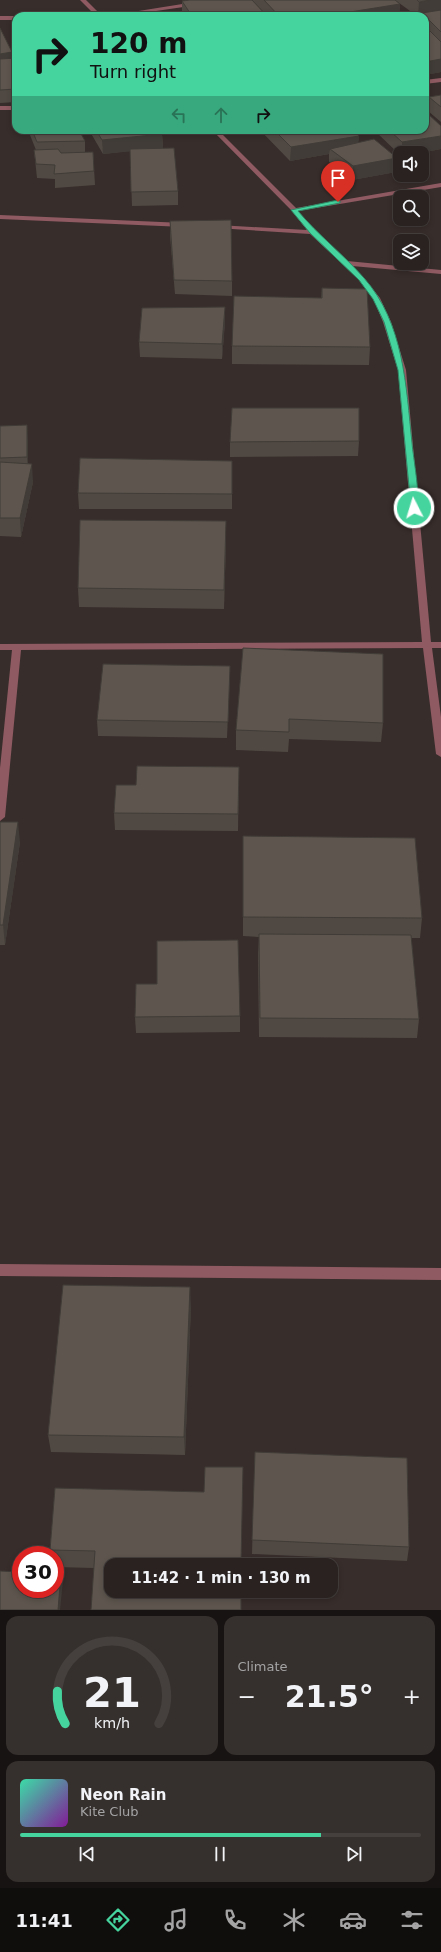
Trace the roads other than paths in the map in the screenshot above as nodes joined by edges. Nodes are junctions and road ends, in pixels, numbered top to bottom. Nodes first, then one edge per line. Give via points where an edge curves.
1 (83, 0) edge
2 (202, 3) edge
3 (95, 12) edge
4 (138, 12) edge
5 (0, 18) edge
6 (12, 18) edge
7 (441, 80) edge
8 (429, 82) edge
9 (0, 108) edge
10 (12, 108) edge
11 (219, 134) edge
12 (441, 185) edge
13 (294, 210) junction
14 (0, 217) edge
15 (194, 226) edge
16 (210, 226) edge
17 (312, 232) junction
18 (344, 263) junction
19 (441, 272) edge
20 (427, 645) junction
21 (441, 645) edge
22 (0, 647) edge
23 (17, 647) junction
24 (441, 754) edge
25 (0, 817) edge
26 (0, 1270) edge
27 (441, 1274) edge

1 - 3 street
2 - 4 street
5 - 6 street
7 - 8 street
9 - 10 street
11 - 13 street
12 - 13 street
13 - 17 street
14 - 15 street
16 - 17 street
17 - 18 street
18 - 19 street
18 - 20 street via 361,278 376,298 387,322 402,370
20 - 21 street
20 - 23 street
20 - 24 street
22 - 23 street
23 - 25 street
26 - 27 street

